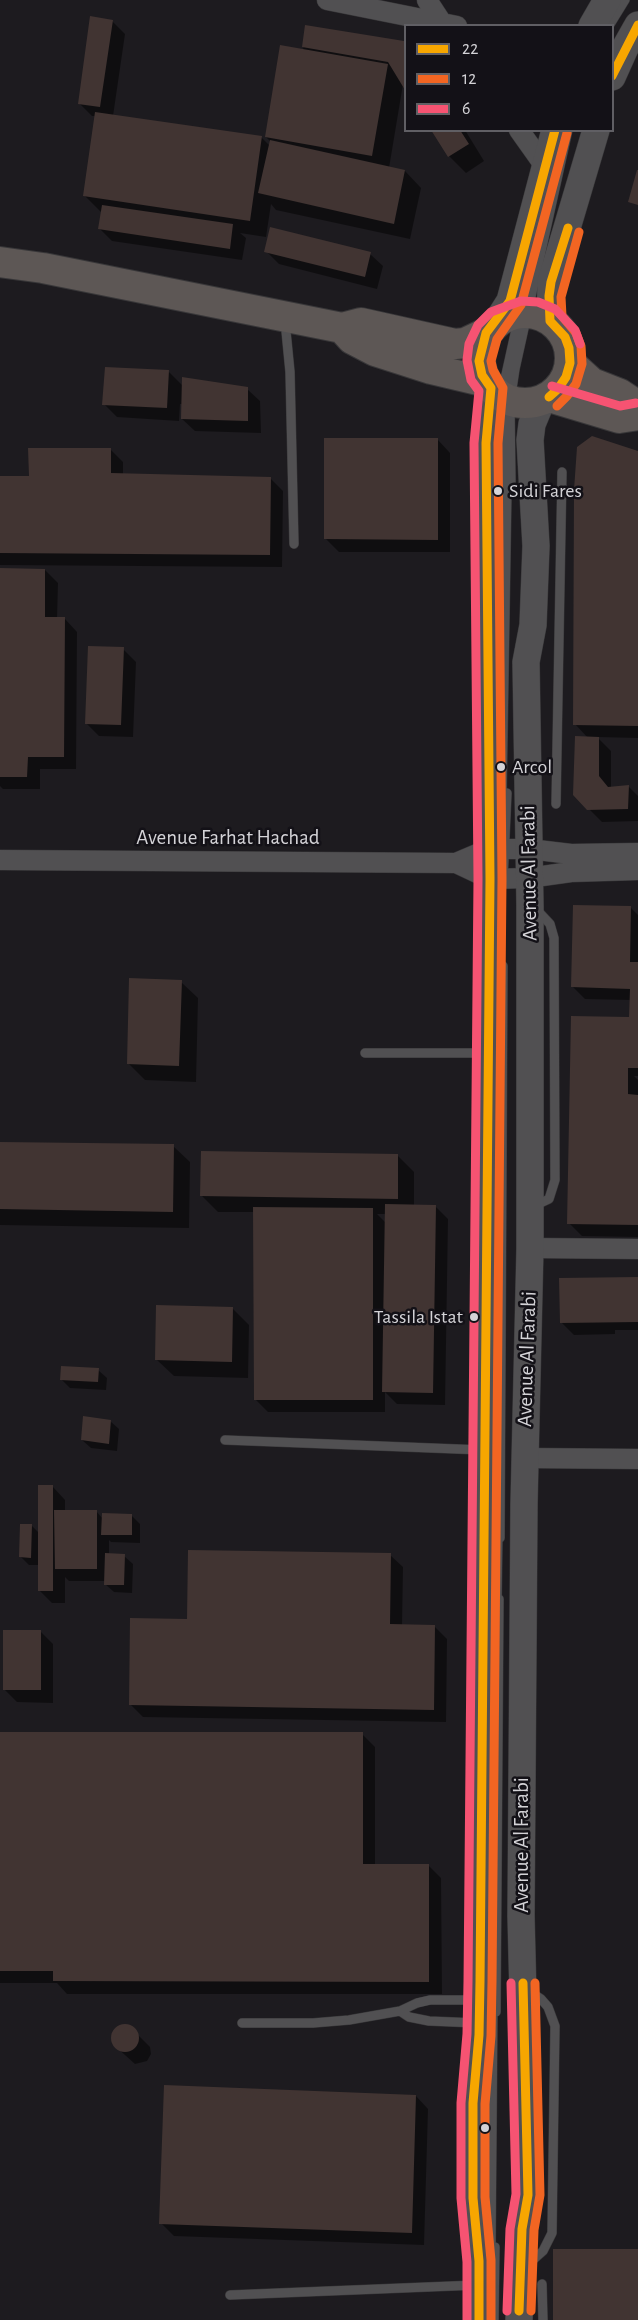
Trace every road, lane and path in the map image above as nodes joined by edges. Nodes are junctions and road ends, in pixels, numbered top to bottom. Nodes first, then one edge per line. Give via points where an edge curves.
1 (327, 0) edge
2 (428, 0) edge
3 (607, 0) edge
4 (620, 0) edge
5 (625, 0) edge
6 (447, 24) edge
7 (593, 24) edge
8 (609, 24) edge
9 (609, 24) edge
10 (638, 25) edge
11 (614, 73) edge
12 (520, 132) edge
13 (555, 132) edge
14 (565, 132) edge
15 (595, 132) edge
16 (546, 168) junction
17 (0, 262) edge
18 (285, 315) junction
19 (515, 321) junction
20 (342, 328) junction
21 (570, 363) junction
22 (497, 392) junction
23 (546, 399) junction
24 (638, 406) edge
25 (638, 415) edge
26 (562, 472) dead end
27 (294, 544) dead end
28 (546, 625) junction
29 (556, 804) dead end
30 (506, 850) junction
31 (638, 854) edge
32 (0, 860) edge
33 (456, 862) junction
34 (638, 870) edge
35 (506, 878) junction
36 (365, 1053) dead end
37 (487, 1053) junction
38 (530, 1248) junction
39 (638, 1249) edge
40 (225, 1440) dead end
41 (485, 1450) junction
42 (524, 1458) junction
43 (638, 1459) edge
44 (523, 1988) junction
45 (400, 2011) junction
46 (479, 2012) junction
47 (242, 2023) dead end
48 (527, 2114) junction
49 (553, 2115) junction
50 (519, 2270) junction
51 (543, 2284) dead end
52 (479, 2285) junction
53 (230, 2295) dead end
54 (479, 2320) edge
55 (492, 2320) edge
56 (519, 2320) edge
57 (543, 2320) edge

1 - 6 street
2 - 6 street
3 - 7 street
4 - 8 lane
5 - 9 lane
10 - 11 street
12 - 16 street
13 - 16 street
14 - 19 lane
15 - 19 street via 551,282
16 - 19 street via 510,301
17 - 18 main road
18 - 20 main road
18 - 27 lane
19 - 20 main road via 455,344 361,323
19 - 21 main road via 565,337
19 - 22 lane
19 - 22 main road via 481,346 480,361
20 - 22 main road via 352,339 375,351
21 - 23 main road via 558,390
21 - 24 main road via 592,383
22 - 23 main road via 528,404
22 - 30 street, Avenue Al Farabi via 486,443
23 - 25 main road via 619,418
23 - 28 street, Avenue Al Farabi via 532,423 530,440 536,546
26 - 28 lane
28 - 29 lane
28 - 30 street, Avenue Al Farabi via 526,662
30 - 31 street, Avenue Farhat Hachad
30 - 33 street, Avenue Farhat Hachad
30 - 35 street, Avenue Al Farabi
30 - 35 street, Avenue Al Farabi
32 - 33 street, Avenue Farhat Hachad
33 - 35 street, Avenue Farhat Hachad
34 - 35 street
35 - 37 street, Avenue Al Farabi
35 - 38 street, Avenue Al Farabi via 530,906
35 - 55 lane
36 - 37 lane
37 - 41 street, Avenue Al Farabi
38 - 39 street
38 - 42 street, Avenue Al Farabi
40 - 41 lane
41 - 46 street, Avenue Al Farabi
42 - 43 street
42 - 44 street, Avenue Al Farabi
44 - 48 street, Avenue Al Farabi
44 - 49 lane via 548,2007 555,2026
45 - 46 lane via 429,2021
45 - 46 lane via 430,2000
45 - 47 lane via 314,2023
46 - 52 street, Avenue Al Farabi via 472,2103
48 - 49 lane
48 - 50 street, Avenue Al Farabi via 528,2195
49 - 50 lane via 552,2233 536,2258
50 - 56 street, Avenue Al Farabi
51 - 57 lane
52 - 53 lane
52 - 54 street, Avenue Al Farabi

